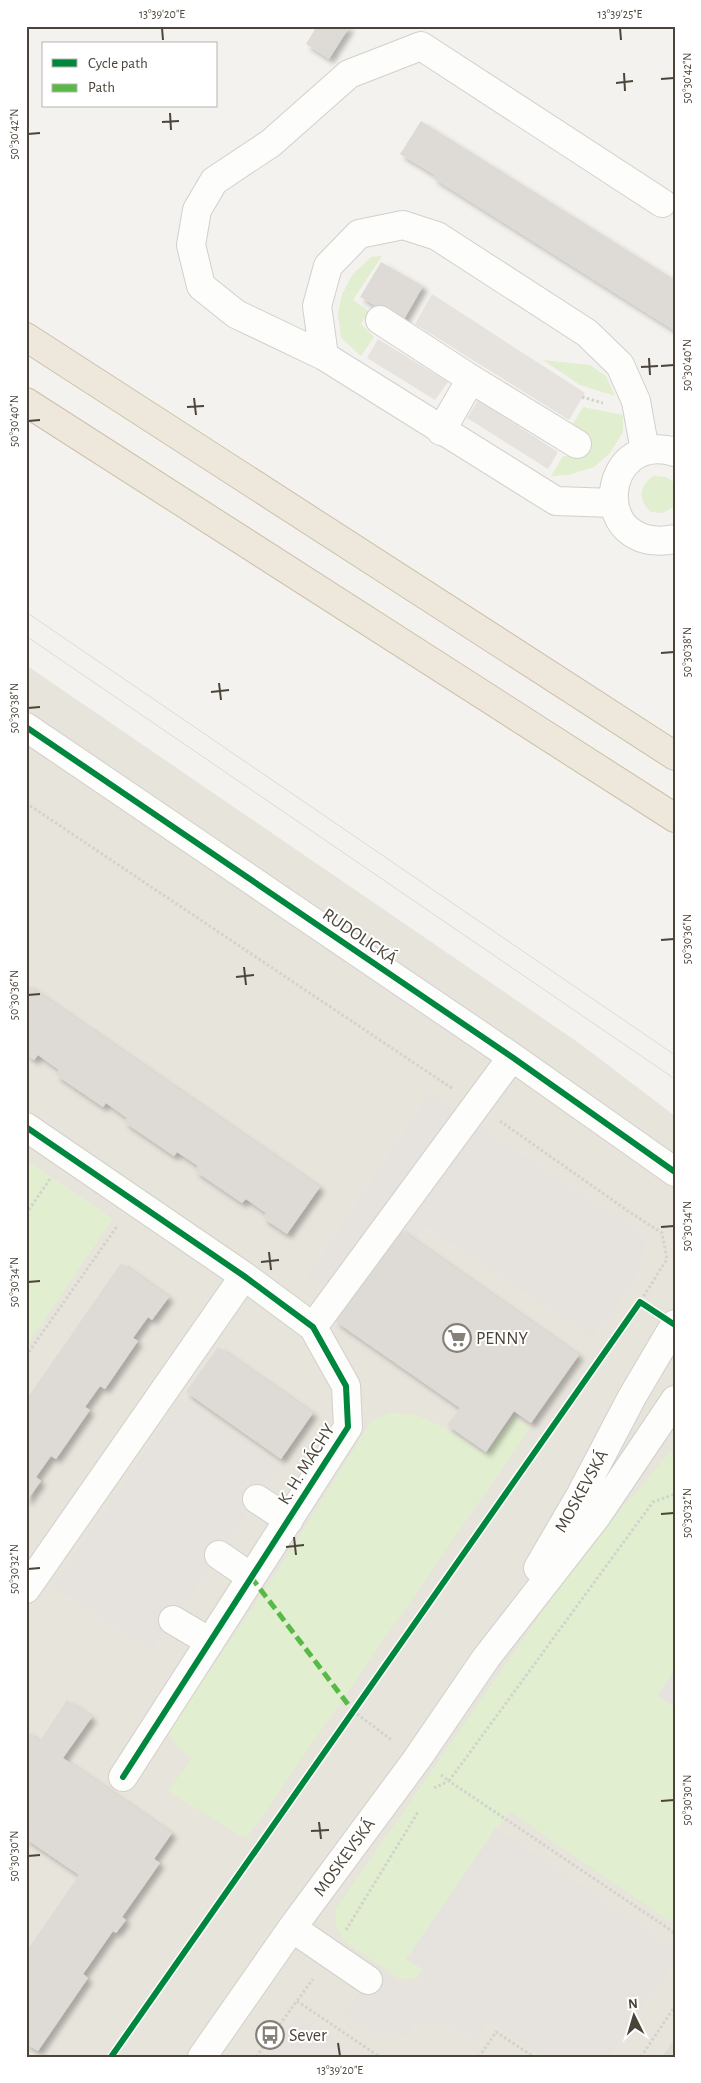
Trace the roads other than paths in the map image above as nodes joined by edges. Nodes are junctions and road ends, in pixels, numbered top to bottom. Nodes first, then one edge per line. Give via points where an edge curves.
1 (662, 203) dead end
2 (380, 320) dead end
3 (26, 337) edge
4 (324, 356) junction
5 (471, 379) junction
6 (26, 402) edge
7 (441, 431) junction
8 (577, 444) dead end
9 (645, 451) junction
10 (675, 452) edge
11 (613, 503) junction
12 (672, 548) edge
13 (26, 727) edge
14 (675, 756) edge
15 (675, 818) edge
16 (512, 1057) junction
17 (26, 1127) edge
18 (675, 1172) edge
19 (244, 1276) junction
20 (675, 1324) edge
21 (313, 1327) junction
22 (675, 1400) edge
23 (257, 1500) dead end
24 (288, 1520) junction
25 (219, 1555) dead end
26 (251, 1578) junction
27 (26, 1589) edge
28 (173, 1620) dead end
29 (210, 1642) junction
30 (486, 1658) junction
31 (123, 1777) dead end
32 (292, 1928) junction
33 (368, 1980) dead end
34 (202, 2057) edge

1 - 4 street via 421,46 349,74 270,142 214,181 197,210 191,245 201,286 236,314
2 - 5 street
3 - 14 highway
4 - 7 street
4 - 9 street via 317,306 328,266 359,234 403,225 437,236 587,333 620,365 636,402
5 - 7 street
5 - 8 street
6 - 15 highway
7 - 11 street via 556,502
9 - 10 street
9 - 11 street via 623,468 615,484
11 - 12 street via 620,519 633,533
13 - 16 street, RUDOLICKÁ
16 - 18 street, RUDOLICKÁ
16 - 21 street
17 - 19 street, K. H. MÁCHY
19 - 21 street, K. H. MÁCHY
19 - 27 street
20 - 30 street, MOSKEVSKÁ
21 - 24 street, K. H. MÁCHY via 346,1386 348,1427
22 - 30 street, MOSKEVSKÁ via 596,1517
23 - 24 street
24 - 26 street, K. H. MÁCHY
25 - 26 street
26 - 29 street, K. H. MÁCHY
28 - 29 street
29 - 31 street, K. H. MÁCHY
30 - 32 street, MOSKEVSKÁ
32 - 33 street
32 - 34 street, MOSKEVSKÁ

